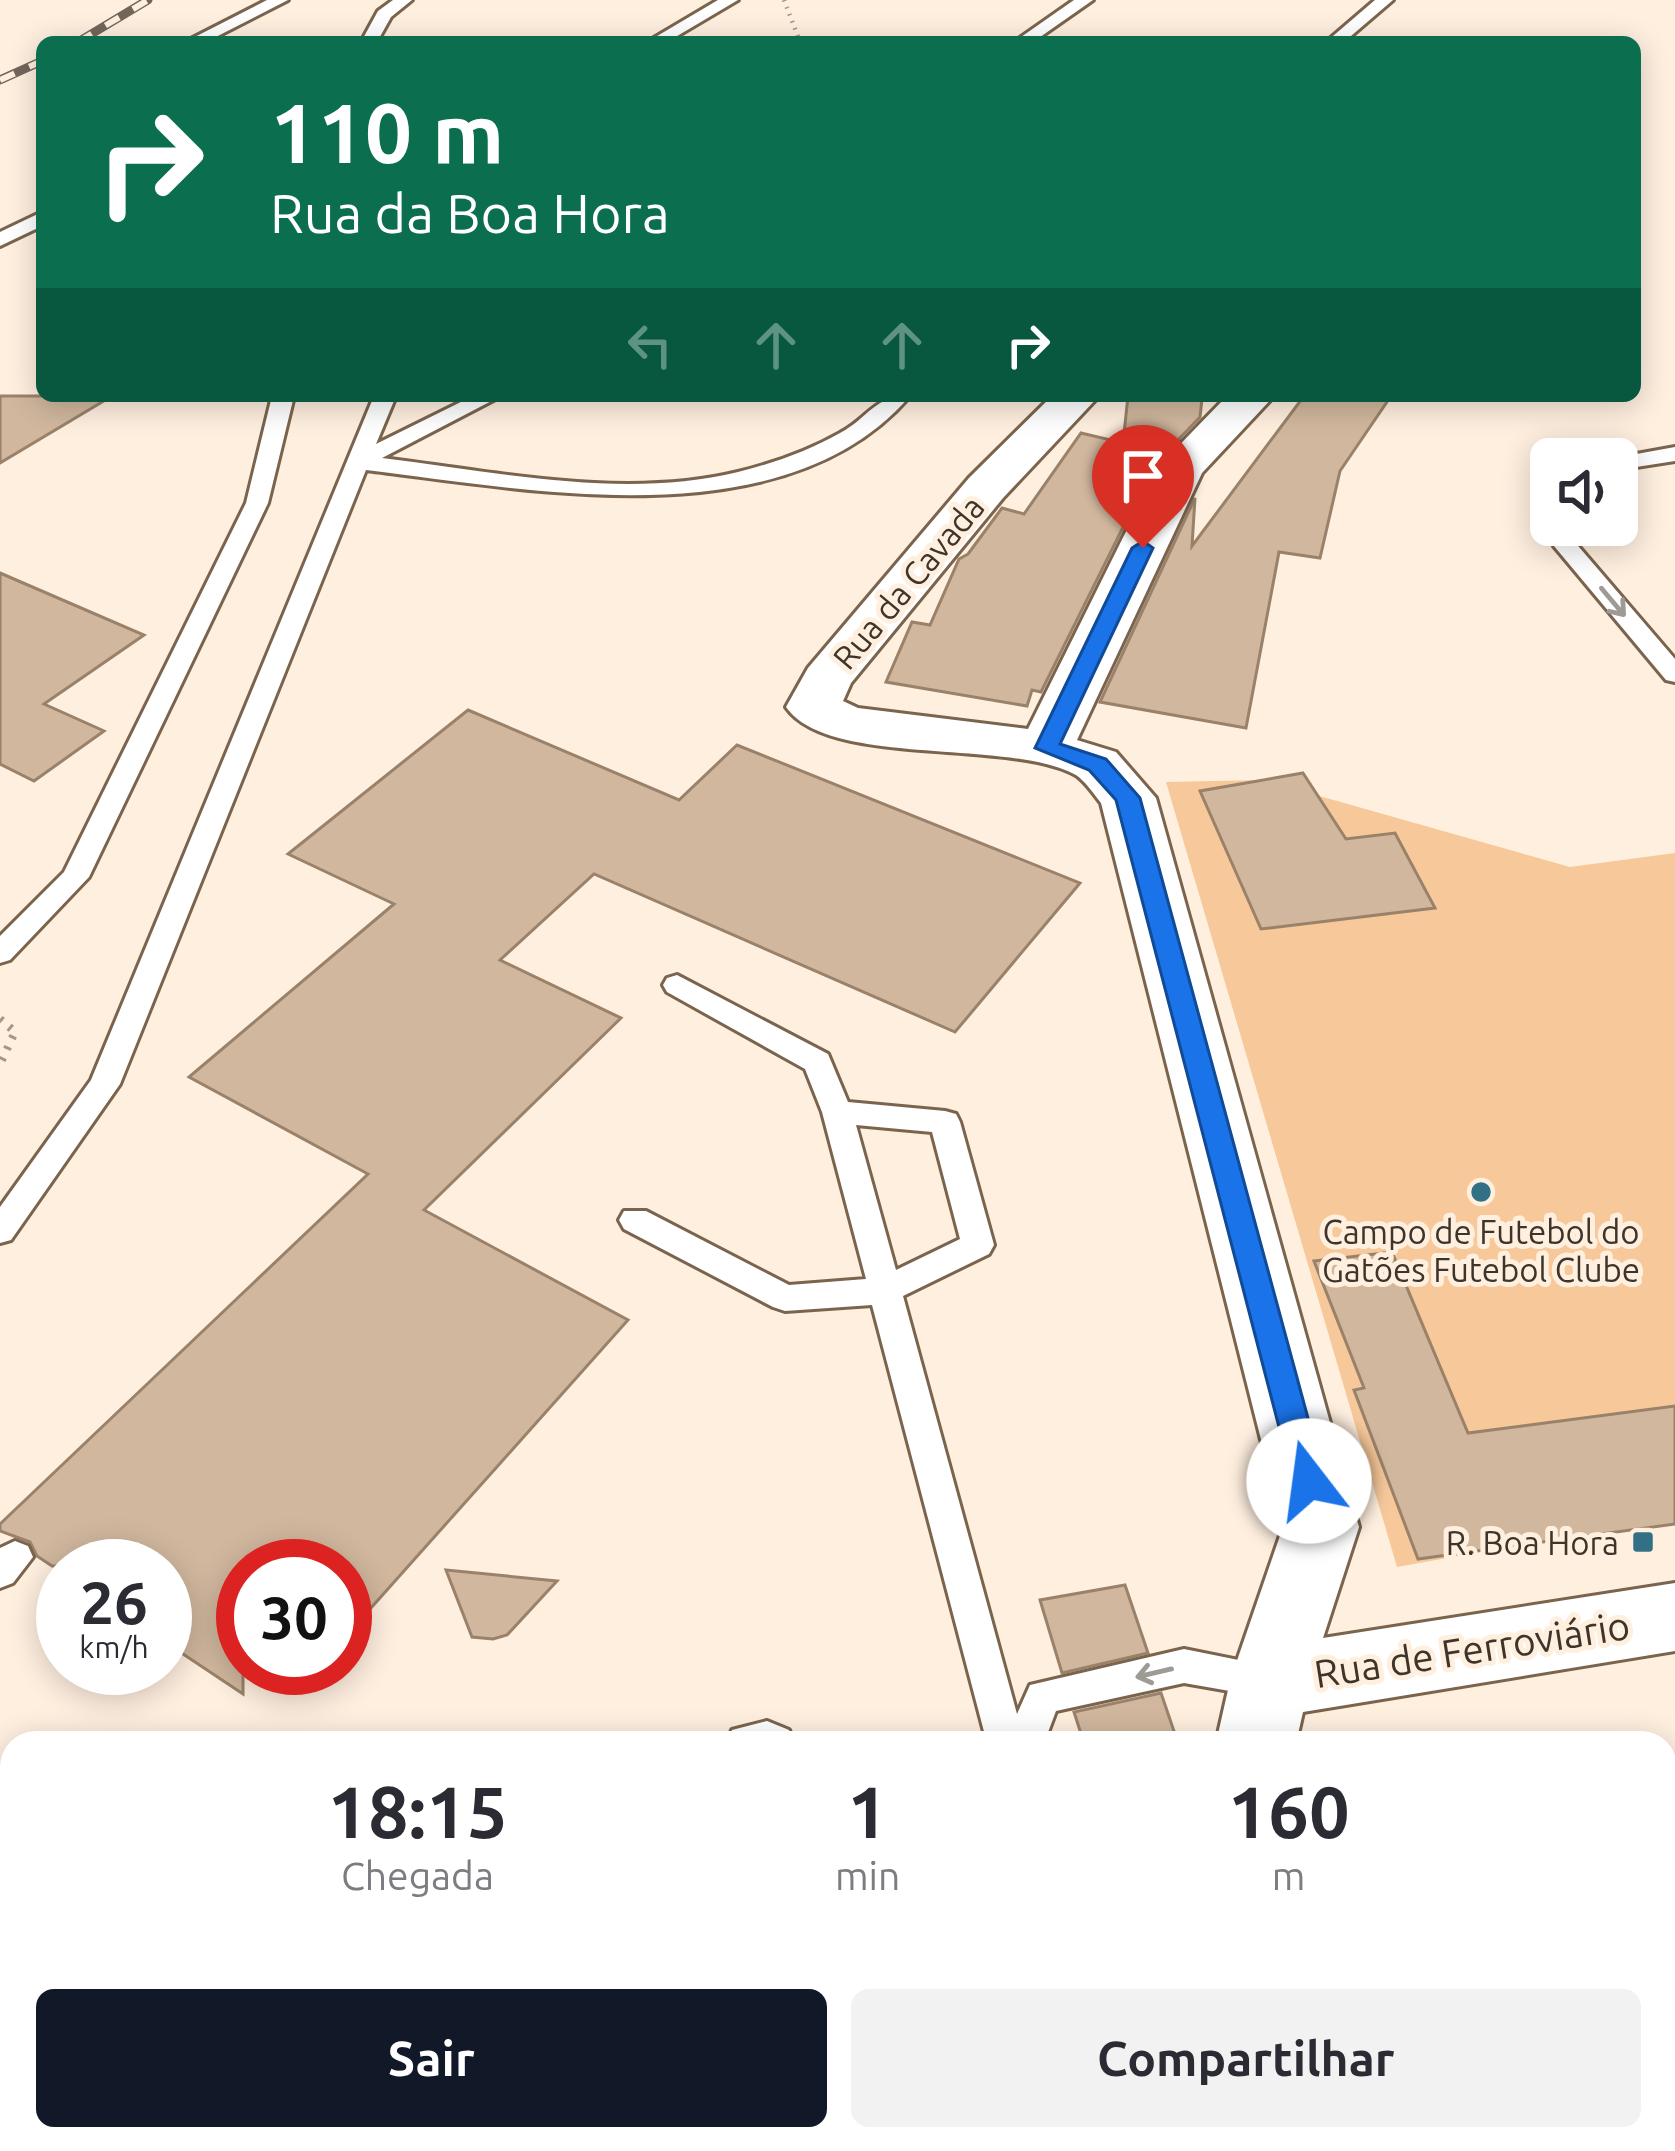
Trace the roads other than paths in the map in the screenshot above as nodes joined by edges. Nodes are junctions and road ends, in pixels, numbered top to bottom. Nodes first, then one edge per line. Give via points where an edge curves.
1 (280, 0) edge
2 (403, 0) edge
3 (730, 0) edge
4 (1085, 0) edge
5 (1385, 0) edge
6 (206, 36) edge
7 (372, 36) edge
8 (667, 36) edge
9 (1031, 36) edge
10 (1341, 36) edge
11 (36, 221) edge
12 (0, 240) edge
13 (282, 402) edge
14 (383, 402) edge
15 (478, 402) edge
16 (892, 402) edge
17 (1071, 402) edge
18 (1246, 402) edge
19 (1675, 454) edge
20 (1638, 460) edge
21 (358, 462) junction
22 (1566, 546) edge
23 (1675, 675) edge
24 (1046, 748) junction
25 (0, 953) edge
26 (677, 985) dead end
27 (837, 1112) junction
28 (635, 1220) dead end
29 (0, 1231) edge
30 (883, 1291) junction
31 (1675, 1617) edge
32 (1263, 1712) edge
33 (1003, 1731) edge
34 (1030, 1731) edge

1 - 6 lane
2 - 7 lane
3 - 8 lane
4 - 9 lane
5 - 10 lane
11 - 12 lane
13 - 25 lane via 257,503 75,878
14 - 21 lane
15 - 21 lane
16 - 21 lane via 849,437 772,470 685,486 594,488
17 - 24 street, Rua da Cavada via 986,488 827,679 813,707 846,723
18 - 24 street via 1181,467
19 - 20 lane
21 - 29 lane via 105,1084
22 -> 23 lane
24 - 32 street via 1097,764 1128,798 1321,1527
26 - 27 lane via 818,1062
27 - 30 lane
27 - 30 lane via 945,1122 978,1245
28 - 30 lane via 785,1298
30 - 33 lane
31 - 32 street, Rua de Ferroviário via 1446,1657
32 -> 34 lane via 1184,1666 1043,1697

